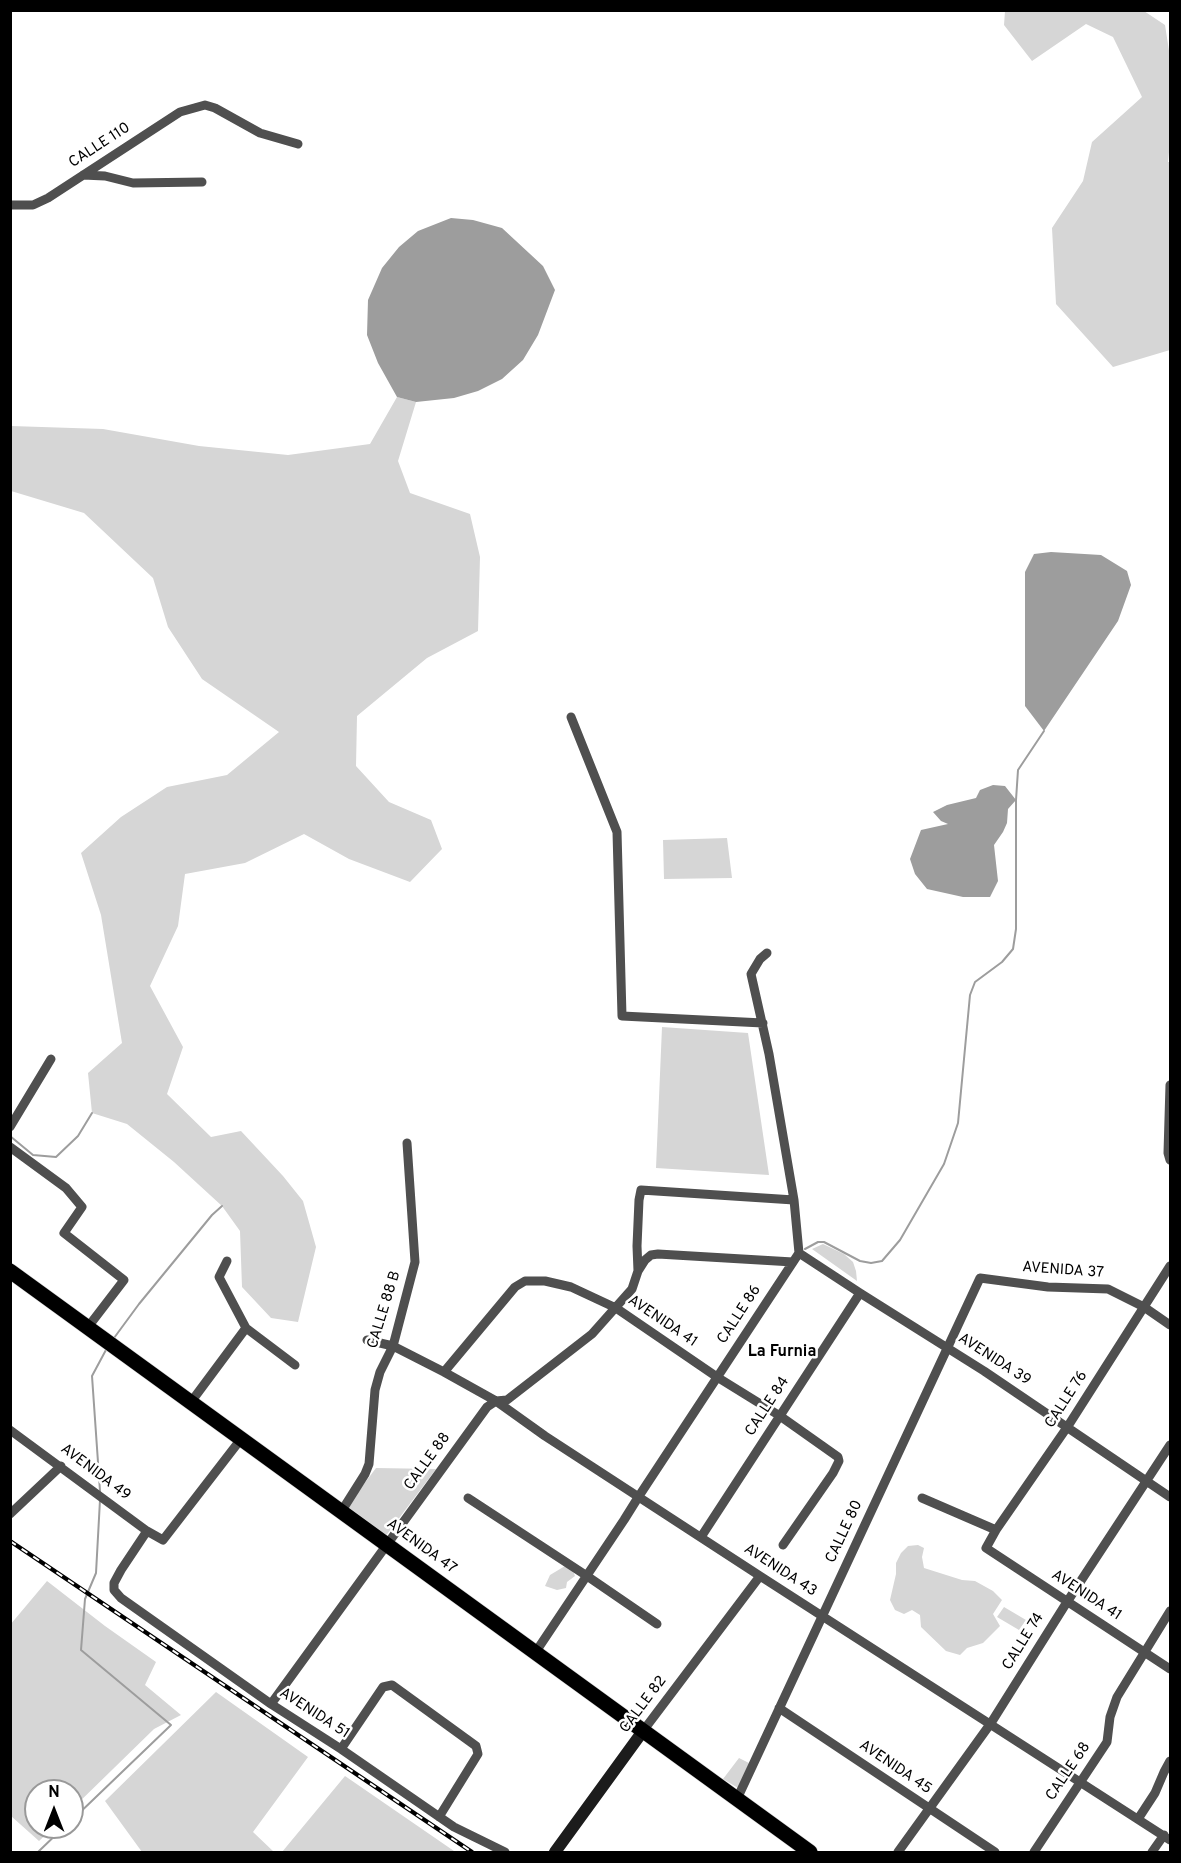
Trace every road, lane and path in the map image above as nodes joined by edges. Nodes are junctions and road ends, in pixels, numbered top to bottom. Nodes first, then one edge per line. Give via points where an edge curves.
1 (298, 144) dead end
2 (83, 175) junction
3 (202, 182) dead end
4 (10, 205) edge
5 (571, 717) dead end
6 (767, 952) dead end
7 (763, 1023) junction
8 (51, 1059) dead end
9 (1170, 1085) edge
10 (10, 1126) edge
11 (407, 1143) dead end
12 (10, 1147) edge
13 (1170, 1159) edge
14 (794, 1200) junction
15 (799, 1253) junction
16 (227, 1261) dead end
17 (793, 1262) junction
18 (1170, 1266) edge
19 (638, 1271) junction
20 (13, 1276) edge
21 (980, 1278) joint
22 (860, 1293) junction
23 (1144, 1307) junction
24 (616, 1308) junction
25 (1170, 1325) edge
26 (88, 1327) junction
27 (246, 1328) junction
28 (367, 1340) dead end
29 (393, 1346) junction
30 (948, 1347) junction
31 (295, 1365) dead end
32 (444, 1372) junction
33 (717, 1377) junction
34 (496, 1401) junction
35 (190, 1402) junction
36 (780, 1416) junction
37 (1068, 1426) junction
38 (10, 1430) edge
39 (241, 1439) junction
40 (1170, 1445) edge
41 (61, 1466) junction
42 (1147, 1481) junction
43 (639, 1496) junction
44 (1170, 1497) edge
45 (468, 1498) dead end
46 (922, 1498) dead end
47 (341, 1512) junction
48 (10, 1514) edge
49 (996, 1530) junction
50 (147, 1531) junction
51 (701, 1537) junction
52 (386, 1544) junction
53 (783, 1545) dead end
54 (986, 1548) joint
55 (587, 1576) junction
56 (760, 1576) junction
57 (1067, 1602) junction
58 (1170, 1611) edge
59 (822, 1616) junction
60 (657, 1624) dead end
61 (1145, 1651) junction
62 (535, 1653) junction
63 (1170, 1669) edge
64 (271, 1704) junction
65 (779, 1708) junction
66 (991, 1723) junction
67 (643, 1731) junction
68 (341, 1749) junction
69 (1170, 1761) edge
70 (1081, 1782) junction
71 (737, 1799) junction
72 (930, 1809) junction
73 (439, 1817) junction
74 (1138, 1819) junction
75 (1167, 1837) edge
76 (505, 1852) edge
77 (555, 1852) edge
78 (810, 1852) edge
79 (898, 1852) edge
80 (995, 1852) edge
81 (1034, 1852) edge
82 (1152, 1852) edge

1 - 2 street, CALLE 110 via 260,132 205,105 180,112
2 - 3 street via 133,183
2 - 4 street, CALLE 110 via 33,205
5 - 7 street via 617,832 622,1016
6 - 7 street via 751,974
7 - 14 street
8 - 10 street
9 - 13 street
11 - 29 street, CALLE 88 B via 415,1262
12 - 26 street via 66,1188 82,1207 64,1233 124,1280
14 - 15 street
14 - 19 street, CALLE 88 via 641,1190
15 - 17 street, CALLE 86
15 - 22 street, AVENIDA 39
16 - 27 street via 219,1277
17 - 19 street, CALLE 88 via 658,1254 645,1260
17 - 33 street, CALLE 86
18 - 23 street, CALLE 76
19 - 24 street, CALLE 88 via 632,1289
20 - 26 main road, AVENIDA 47
21 - 23 street, AVENIDA 37 via 1048,1287 1108,1289
21 - 30 street, CALLE 80
22 - 30 street, AVENIDA 39
22 - 36 street, CALLE 84
23 - 25 street, AVENIDA 37
23 - 37 street, CALLE 76
24 - 32 street, AVENIDA 41 via 571,1287 525,1281 515,1287
24 - 33 street, AVENIDA 41
24 - 34 street, CALLE 88 via 592,1334 518,1392 507,1400
26 - 35 main road, AVENIDA 47
27 - 31 street
27 - 35 street
28 - 29 street, AVENIDA 43
29 - 32 street, AVENIDA 43
29 - 47 street, CALLE 88 B via 375,1390 369,1464
30 - 37 street, AVENIDA 39
30 - 59 street, CALLE 80
32 - 34 street, AVENIDA 43
33 - 36 street, AVENIDA 41
33 - 43 street, CALLE 86
34 - 43 street, AVENIDA 43
34 - 52 street, CALLE 88 via 487,1407
35 - 39 main road, AVENIDA 47
36 - 51 street, CALLE 84
36 - 53 street, AVENIDA 41 via 836,1454 839,1461
37 - 42 street, AVENIDA 39
37 - 49 street, CALLE 76
38 - 41 street, AVENIDA 49
39 - 47 main road, AVENIDA 47
39 - 50 street, AVENIDA 49 via 162,1540
40 - 42 street, CALLE 74
41 - 48 street
41 - 50 street, AVENIDA 49
42 - 44 street, AVENIDA 39
42 - 57 street, CALLE 74
43 - 51 street, AVENIDA 43
43 - 55 street, CALLE 86
45 - 55 street
46 - 49 street
47 - 52 main road, AVENIDA 47
49 - 54 street, CALLE 76
50 - 64 street, AVENIDA 51 via 121,1570 114,1590
51 - 56 street, AVENIDA 43
52 - 62 main road, AVENIDA 47
52 - 64 street, CALLE 88
54 - 57 street, AVENIDA 41
55 - 60 street
55 - 62 street, CALLE 86
56 - 59 street, AVENIDA 43
56 - 67 street, CALLE 82
57 - 61 street, AVENIDA 41
57 - 66 street, CALLE 74
58 - 61 street, CALLE 68
59 - 65 street, CALLE 80
59 - 66 street, AVENIDA 43
61 - 63 street, AVENIDA 41
61 - 70 street, CALLE 68 via 1117,1697 1107,1742
62 - 67 main road, AVENIDA 47
64 - 68 street, AVENIDA 51
65 - 71 street, CALLE 80
65 - 72 street, AVENIDA 45
66 - 70 street, AVENIDA 43
66 - 72 street, CALLE 74
67 - 71 main road, AVENIDA 47
67 - 77 street, CALLE 82
68 - 73 street, AVENIDA 51
68 - 73 street via 383,1687 392,1685 476,1746 478,1754
69 - 74 street
70 - 74 street, AVENIDA 43
70 - 81 street, CALLE 68
71 - 78 main road, AVENIDA 47
72 - 79 street, CALLE 74
72 - 80 street, AVENIDA 45
73 - 76 street, AVENIDA 51
74 - 75 street, AVENIDA 43
75 - 82 street

